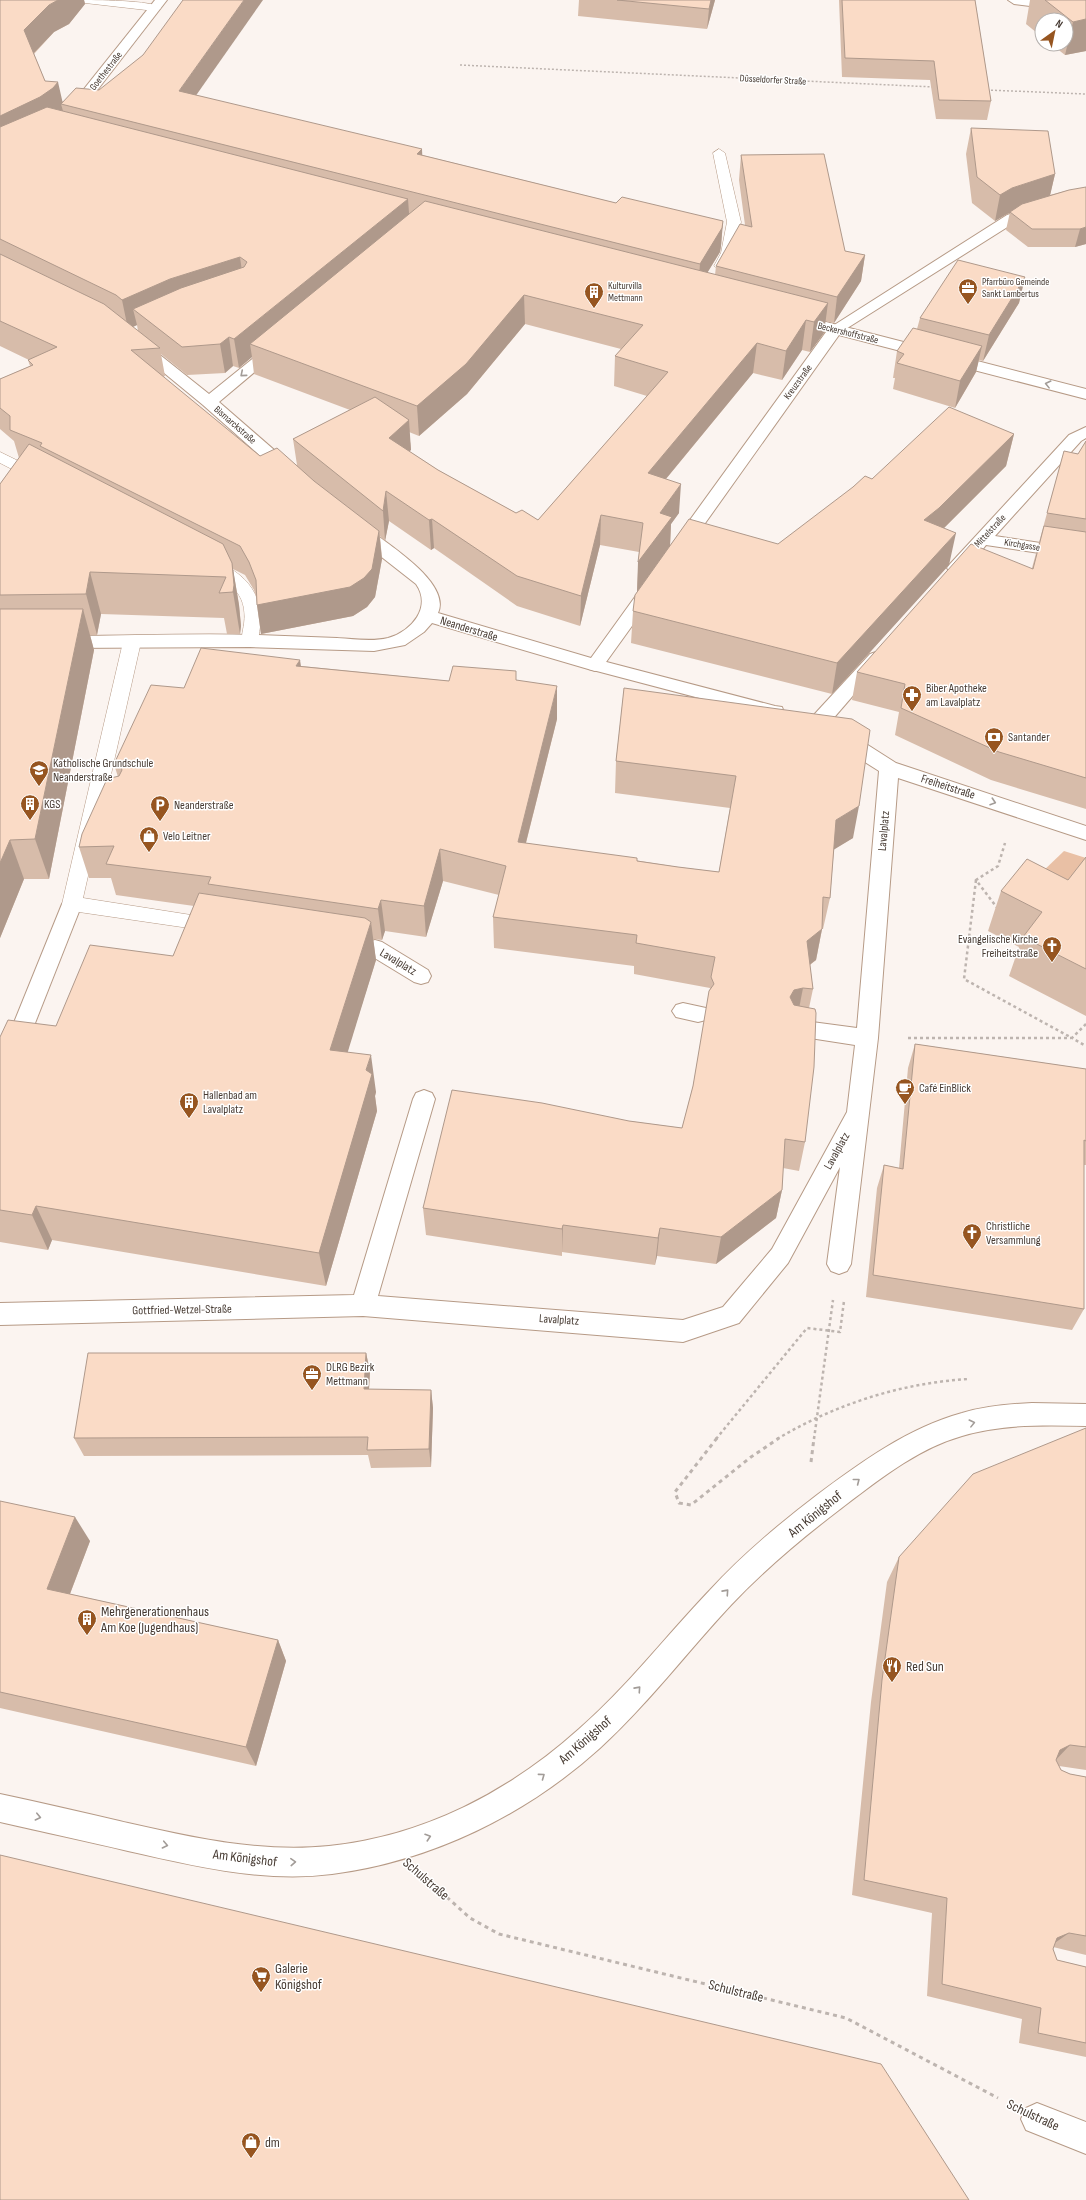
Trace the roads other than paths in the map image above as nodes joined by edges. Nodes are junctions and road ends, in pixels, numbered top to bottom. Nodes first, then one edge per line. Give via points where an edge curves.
1 (85, 0) edge
2 (1014, 0) edge
3 (158, 4) edge
4 (1086, 9) edge
5 (65, 120) edge
6 (719, 153) dead end
7 (1086, 199) edge
8 (714, 277) edge
9 (784, 316) edge
10 (836, 330) junction
11 (127, 336) edge
12 (289, 336) edge
13 (1086, 394) edge
14 (209, 402) junction
15 (1086, 432) edge
16 (0, 457) edge
17 (49, 483) edge
18 (302, 484) edge
19 (342, 518) edge
20 (982, 539) junction
21 (1086, 555) edge
22 (198, 559) edge
23 (944, 580) edge
24 (428, 616) junction
25 (250, 641) junction
26 (46, 642) edge
27 (132, 642) junction
28 (886, 646) edge
29 (594, 665) junction
30 (803, 720) junction
31 (889, 768) junction
32 (96, 799) junction
33 (114, 802) edge
34 (1086, 834) edge
35 (72, 904) junction
36 (235, 928) edge
37 (367, 947) edge
38 (421, 976) dead end
39 (797, 1028) edge
40 (867, 1038) junction
41 (0, 1084) edge
42 (424, 1099) dead end
43 (856, 1116) junction
44 (839, 1264) road end
45 (363, 1306) junction
46 (0, 1314) edge
47 (1086, 1415) edge
48 (0, 1808) edge
49 (1037, 2119) road end
50 (1086, 2138) edge

1 - 3 lane
2 - 4 street
3 - 5 street, Goethestraße
6 - 8 lane via 734,222 728,253
7 - 10 street, Kreuzstraße via 1062,202 1012,218
9 - 10 street, Beckershoffstraße
13 -> 10 street, Beckershoffstraße
10 - 29 street, Kreuzstraße
11 - 14 street, Bismarckstraße
12 -> 14 street
14 - 18 street, Bismarckstraße
15 - 20 street, Mittelstraße via 1075,438
16 - 17 lane
19 - 24 street via 430,588 433,598
20 - 21 street, Kirchgasse
20 - 23 street, Mittelstraße
22 - 25 lane via 233,577 241,584 252,606
24 - 25 street, Neanderstraße via 412,633 387,644
24 - 29 street, Neanderstraße
25 - 27 street, Neanderstraße
26 - 27 street, Neanderstraße
27 - 32 lane
28 - 30 street
29 - 30 street, Neanderstraße
30 - 31 street, Freiheitstraße
31 -> 34 street, Freiheitstraße
31 - 40 street, Lavalplatz
32 - 33 lane
32 - 35 lane
35 - 36 lane
35 - 41 street
37 - 38 street, Lavalplatz
39 - 40 street
40 - 43 street, Lavalplatz
42 - 45 street
43 - 44 street, Lavalplatz
43 - 45 street, Lavalplatz via 780,1256 731,1315 683,1331
45 - 46 street, Gottfried-Wetzel-Straße
48 -> 47 street, Am Königshof via 198,1852 272,1863 332,1860 391,1849 457,1827 509,1800 565,1759 619,1710 738,1580 804,1522 878,1464 946,1429 1006,1415
49 - 50 street, Schulstraße

